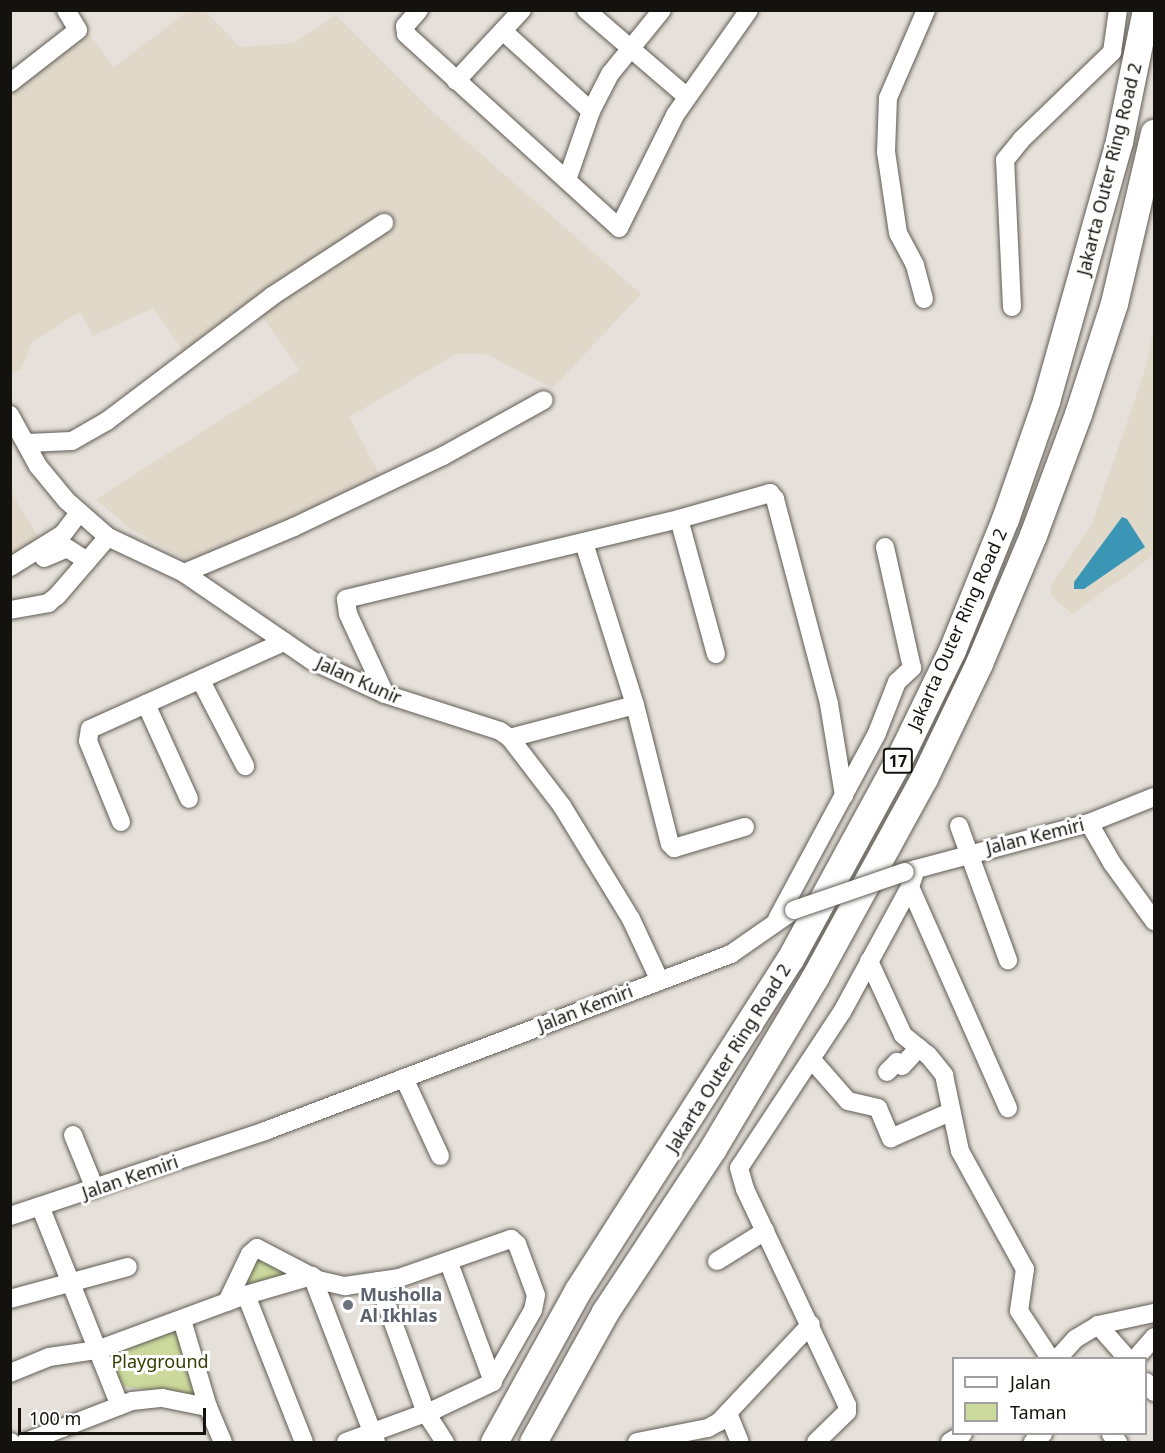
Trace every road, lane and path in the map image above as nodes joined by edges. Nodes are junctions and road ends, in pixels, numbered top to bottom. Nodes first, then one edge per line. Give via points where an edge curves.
1 (66, 10) edge
2 (420, 10) edge
3 (522, 10) edge
4 (586, 10) edge
5 (662, 10) edge
6 (749, 10) edge
7 (926, 10) edge
8 (1118, 10) edge
9 (1146, 10) edge
10 (503, 31) junction
11 (628, 48) junction
12 (456, 81) junction
13 (10, 83) edge
14 (687, 97) junction
15 (591, 111) junction
16 (1155, 133) edge
17 (567, 180) junction
18 (384, 223) dead end
19 (924, 299) dead end
20 (1012, 307) dead end
21 (544, 400) dead end
22 (10, 415) edge
23 (28, 443) junction
24 (79, 513) junction
25 (679, 519) junction
26 (108, 537) junction
27 (584, 543) junction
28 (885, 547) dead end
29 (87, 561) junction
30 (10, 567) edge
31 (184, 573) junction
32 (10, 576) edge
33 (10, 610) edge
34 (284, 642) junction
35 (716, 654) dead end
36 (201, 681) junction
37 (385, 694) junction
38 (146, 704) junction
39 (635, 705) junction
40 (510, 738) junction
41 (245, 766) dead end
42 (844, 796) junction
43 (1155, 797) edge
44 (189, 799) dead end
45 (121, 822) dead end
46 (1089, 823) junction
47 (958, 826) dead end
48 (745, 827) dead end
49 (969, 853) junction
50 (911, 875) junction
51 (777, 919) junction
52 (1155, 921) edge
53 (1008, 960) dead end
54 (869, 961) junction
55 (659, 979) junction
56 (986, 1031) dead end
57 (919, 1048) junction
58 (812, 1060) junction
59 (887, 1072) dead end
60 (404, 1078) junction
61 (1008, 1108) dead end
62 (950, 1112) junction
63 (73, 1135) dead end
64 (440, 1156) dead end
65 (95, 1189) junction
66 (40, 1206) junction
67 (10, 1216) edge
68 (765, 1231) junction
69 (717, 1262) dead end
70 (449, 1263) junction
71 (128, 1267) dead end
72 (312, 1276) junction
73 (70, 1281) junction
74 (378, 1281) junction
75 (246, 1295) junction
76 (10, 1299) edge
77 (227, 1302) junction
78 (1155, 1313) edge
79 (182, 1320) junction
80 (811, 1324) junction
81 (1098, 1325) junction
82 (1155, 1337) edge
83 (98, 1350) junction
84 (1049, 1357) edge
85 (1060, 1357) edge
86 (1125, 1357) edge
87 (1138, 1357) edge
88 (10, 1373) edge
89 (493, 1380) junction
90 (120, 1406) junction
91 (208, 1407) junction
92 (426, 1413) junction
93 (728, 1413) junction
94 (374, 1438) edge
95 (26, 1443) edge
96 (223, 1443) edge
97 (304, 1443) edge
98 (346, 1443) edge
99 (445, 1443) edge
100 (494, 1443) edge
101 (534, 1443) edge
102 (637, 1443) edge
103 (740, 1443) edge
104 (816, 1443) edge

1 - 13 street via 78,30
2 - 12 street via 405,26 406,34
3 - 10 street
4 - 11 street
5 - 11 street
6 - 14 street
7 - 19 street via 888,98 886,152 898,233 915,265
8 - 20 street via 1112,52 1005,160
9 - 100 highway, Jakarta Outer Ring Road 2 / 17 via 1119,141 1063,347 1005,519 952,650 900,756 790,959 578,1290
10 - 12 street
10 - 15 street
11 - 14 street
11 - 15 street
12 - 17 street
14 - 17 street via 623,227 616,227
15 - 17 street
16 - 101 highway, Jakarta Outer Ring Road 2 / 17 via 1114,303 1081,403 1033,536 979,663 924,778 815,976 713,1148 605,1312
18 - 23 street via 272,296 107,420 72,441
21 - 31 street via 472,442 294,527
22 - 23 street, Jalan Kunir
23 - 24 street, Jalan Kunir via 38,465
24 - 26 street, Jalan Kunir
24 - 30 street via 63,534
25 - 27 street
25 - 35 street
25 - 42 street via 766,494 775,500 828,704
26 - 29 street
26 - 31 street, Jalan Kunir
27 - 37 street via 346,599 348,614
27 - 39 street
28 - 42 street via 912,668 897,682 877,733
29 - 32 street via 66,548 59,549
29 - 33 street via 48,603
31 - 34 street, Jalan Kunir
34 - 36 street
34 - 37 street, Jalan Kunir via 311,660
36 - 38 street
36 - 41 street
37 - 40 street, Jalan Kunir via 500,731
38 - 44 street
38 - 45 street via 97,724 88,733
39 - 40 street
39 - 48 street via 672,847
40 - 55 street, Jalan Kunir via 562,806 631,919
42 - 51 street
43 - 46 street, Jalan Kemiri
46 - 49 street, Jalan Kemiri
46 - 52 street via 1112,863
47 - 49 street
49 - 50 street, Jalan Kemiri
49 - 53 street
50 - 51 street, Jalan Kemiri, bridge via 794,910
50 - 54 street
50 - 56 street
50 - 61 street
51 - 55 street, Jalan Kemiri via 759,937 731,954
54 - 57 street via 903,1035
54 - 58 street
55 - 60 street, Jalan Kemiri
57 - 59 street via 902,1066 897,1062
57 - 62 street via 944,1075
58 - 62 street via 848,1101 858,1106 876,1106 891,1138
58 - 68 street via 739,1168
60 - 64 street
60 - 65 street, Jalan Kemiri
62 - 84 street via 964,1160 1025,1269 1019,1311
63 - 65 street
65 - 66 street, Jalan Kemiri
66 - 67 street, Jalan Kemiri
66 - 73 street
68 - 69 street
68 - 80 street
70 - 74 street
70 - 89 street
70 - 89 street via 511,1239 517,1244 533,1287 533,1310
71 - 73 street
72 - 74 street via 345,1286
72 - 75 street
72 - 77 street via 257,1248 250,1254
72 - 94 street
73 - 76 street
73 - 83 street
74 - 92 street
75 - 77 street
75 - 97 street
77 - 79 street
78 - 81 street
79 - 83 street
79 - 91 street
80 - 93 street
80 - 104 street via 847,1404 847,1412
81 - 85 street via 1075,1339
81 - 86 street
82 - 87 street
83 - 88 street via 50,1357
83 - 90 street
89 - 92 street
90 - 91 street via 162,1398
90 - 95 street
91 - 96 street
92 - 94 street
92 - 99 street
93 - 102 street via 708,1428
93 - 103 street
94 - 98 street

